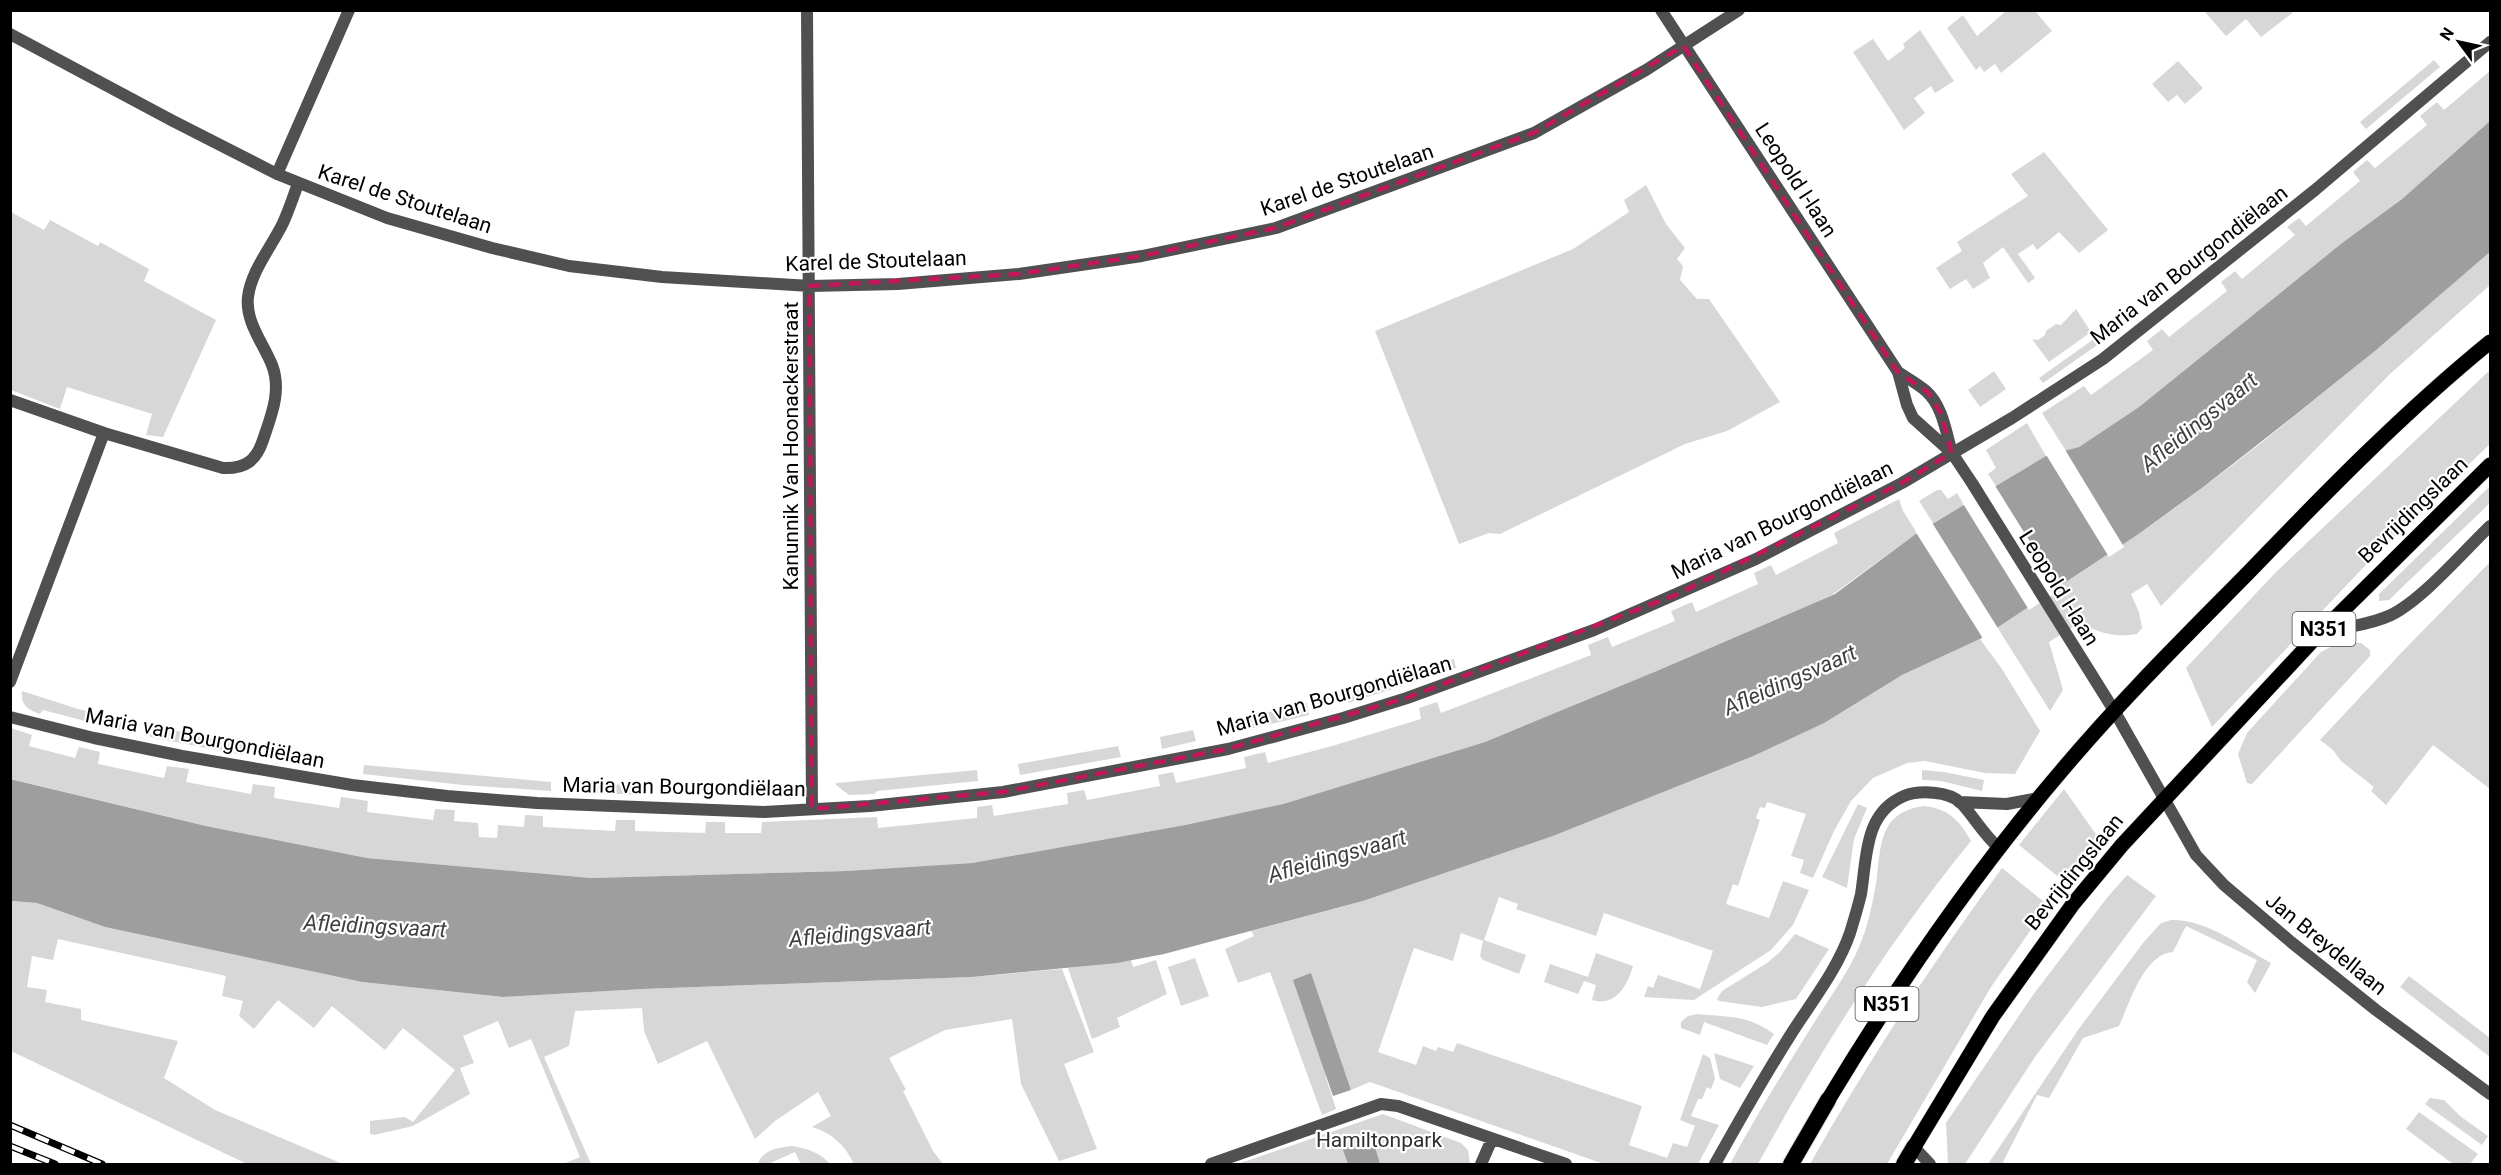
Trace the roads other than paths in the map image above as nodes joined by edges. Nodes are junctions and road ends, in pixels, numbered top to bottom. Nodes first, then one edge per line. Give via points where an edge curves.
1 (349, 10) edge
2 (807, 10) edge
3 (1660, 10) edge
4 (1739, 10) edge
5 (10, 34) edge
6 (2490, 42) edge
7 (1684, 46) junction
8 (278, 174) junction
9 (298, 184) junction
10 (810, 286) junction
11 (2490, 342) edge
12 (1898, 372) junction
13 (10, 400) edge
14 (104, 432) junction
15 (1952, 453) junction
16 (2490, 465) edge
17 (2490, 526) edge
18 (2316, 637) junction
19 (10, 682) edge
20 (2115, 712) junction
21 (10, 717) edge
22 (2039, 798) junction
23 (2165, 799) junction
24 (1959, 802) junction
25 (812, 809) junction
26 (1999, 848) junction
27 (2490, 1094) edge
28 (1828, 1100) joint
29 (1492, 1139) junction
30 (1914, 1147) junction
31 (1210, 1164) edge
32 (1481, 1164) edge
33 (1566, 1164) edge
34 (1715, 1164) edge
35 (1791, 1164) edge
36 (1904, 1164) edge
37 (1930, 1164) edge

1 - 8 street
2 - 10 street, Kanunnik Van Hoonackerstraat
3 - 7 street, Leopold I-laan
4 - 7 street, Karel de Stoutelaan
5 - 8 street, Karel de Stoutelaan
6 - 15 street, Maria van Bourgondiëlaan via 2132,337 2030,407
7 - 10 street, Karel de Stoutelaan via 1534,133 1276,228 1142,256 1019,274 898,284
7 - 12 street, Leopold I-laan
8 - 9 street, Karel de Stoutelaan
9 - 10 street, Karel de Stoutelaan via 387,218 569,266 662,277
9 - 14 street via 248,296 248,309 272,366 276,403 259,451 250,464 223,468
10 - 25 street, Kanunnik Van Hoonackerstraat
11 - 20 main road, N351 via 2393,427 2313,505
12 - 15 street, Leopold I-laan via 1913,418
12 - 15 street, Leopold I-laan via 1928,392 1936,403
13 - 14 street
14 - 19 street
15 - 20 street, Leopold I-laan
15 - 25 street, Maria van Bourgondiëlaan via 1756,559 1676,595 1583,634 1375,708 1228,749 1003,792
16 - 18 main road, Bevrijdingslaan / N351
17 - 18 street, Bevrijdingslaan via 2393,614
18 - 23 main road, Bevrijdingslaan / N351
20 - 22 main road, N351
20 - 23 street, Leopold I-laan
21 - 25 street, Maria van Bourgondiëlaan via 214,762 424,794 627,808 764,812
22 - 24 street via 2007,804
22 - 26 main road, N351
23 - 27 street, Jan Breydellaan via 2191,848 2224,885 2358,996
23 - 30 main road, Bevrijdingslaan / N351 via 2055,928 1993,1016
24 - 26 street
24 - 34 street via 1938,794 1907,795 1879,814 1871,828 1856,913 1840,955
26 - 28 main road, N351 via 1912,967
28 - 35 highway, N351
29 - 31 street via 1398,1106 1381,1104
29 - 32 street
29 - 33 street
30 - 36 highway, Bevrijdingslaan / N351
30 - 37 street

